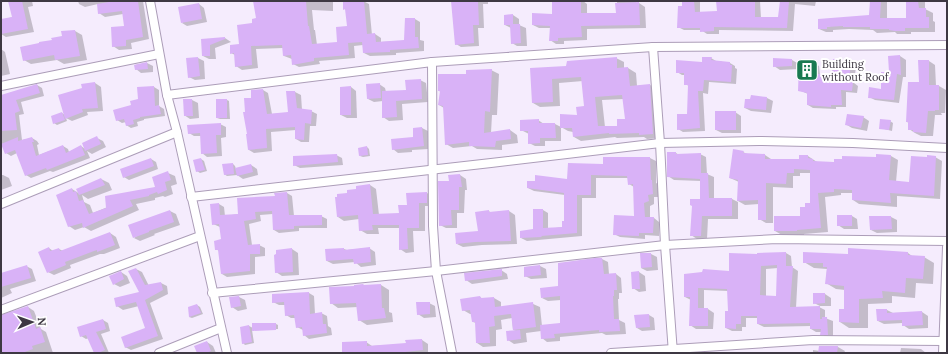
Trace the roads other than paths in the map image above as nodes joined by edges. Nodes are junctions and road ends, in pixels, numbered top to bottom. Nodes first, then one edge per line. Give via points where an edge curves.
1 (150, 1) edge
2 (947, 45) edge
3 (653, 47) junction
4 (159, 54) junction
5 (432, 62) junction
6 (1, 86) edge
7 (167, 95) junction
8 (177, 132) junction
9 (660, 143) junction
10 (947, 148) edge
11 (432, 170) junction
12 (191, 197) junction
13 (1, 204) edge
14 (200, 236) junction
15 (947, 240) edge
16 (665, 246) junction
17 (947, 247) edge
18 (436, 271) junction
19 (212, 293) junction
20 (1, 310) edge
21 (221, 328) junction
22 (944, 341) junction
23 (673, 351) edge
24 (159, 353) edge
25 (227, 353) edge
26 (452, 353) edge
27 (611, 353) edge
28 (943, 353) edge

1 - 4 street
2 - 3 street
3 - 5 street
3 - 9 street
4 - 6 street
4 - 7 street
5 - 7 street
5 - 11 street
7 - 8 street
8 - 12 street
8 - 13 street
9 - 10 street via 759,141
9 - 11 street
9 - 16 street
11 - 12 street
11 - 18 street
12 - 14 street
14 - 19 street
14 - 20 street
15 - 16 street via 777,238
16 - 18 street
16 - 23 street
17 - 22 street
18 - 19 street
18 - 26 street
19 - 21 street
21 - 24 street
21 - 25 street
22 - 23 street via 813,340
22 - 28 street
23 - 27 street

